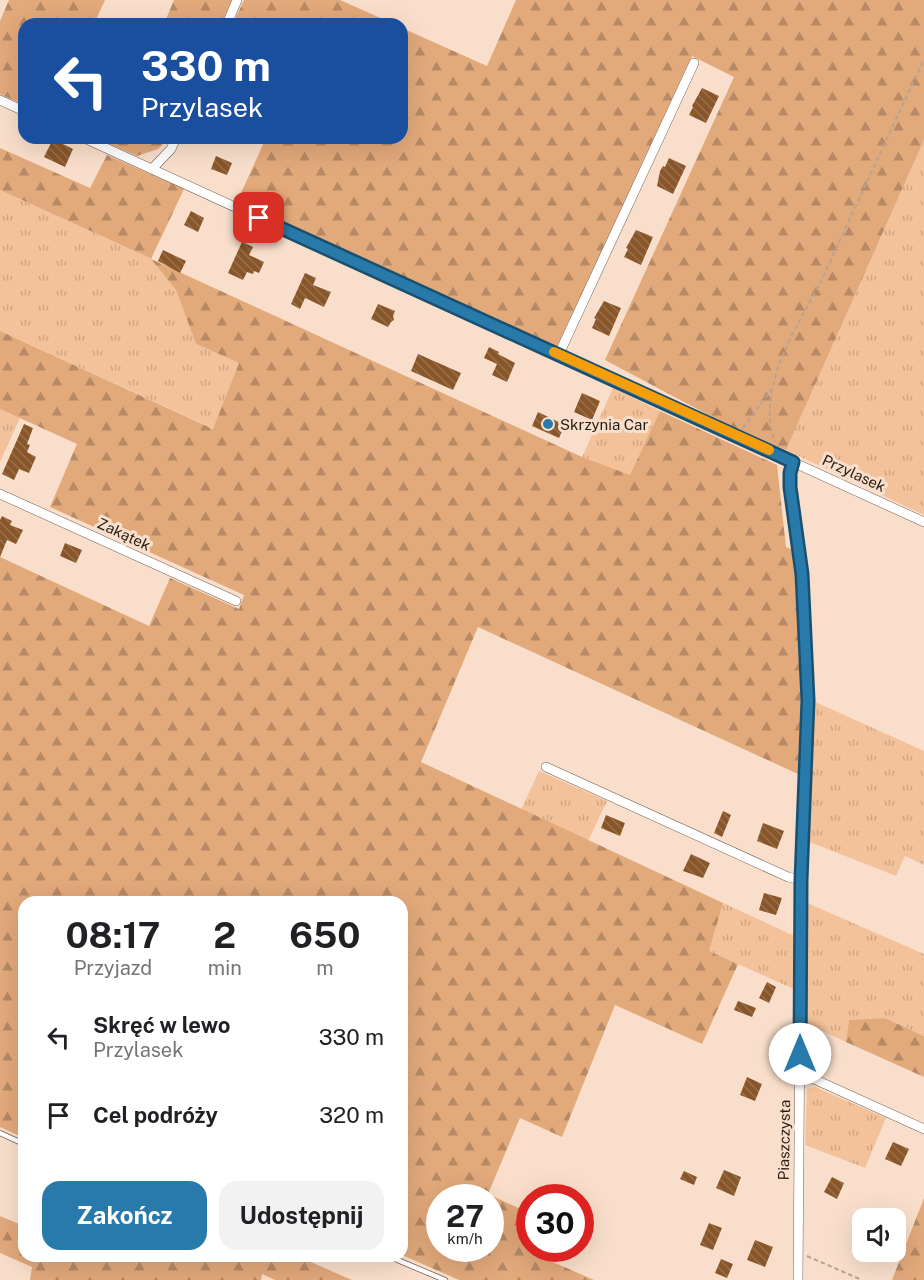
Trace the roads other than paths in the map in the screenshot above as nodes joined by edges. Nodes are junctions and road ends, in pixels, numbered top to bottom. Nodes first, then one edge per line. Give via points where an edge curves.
1 (237, 0) edge
2 (230, 18) edge
3 (694, 63) dead end
4 (0, 100) edge
5 (18, 108) edge
6 (97, 144) edge
7 (173, 144) edge
8 (152, 169) junction
9 (559, 354) junction
10 (793, 462) junction
11 (0, 494) edge
12 (924, 522) edge
13 (236, 601) dead end
14 (546, 767) dead end
15 (801, 880) junction
16 (800, 1075) junction
17 (924, 1129) edge
18 (0, 1133) edge
19 (18, 1141) edge
20 (402, 1262) edge
21 (446, 1280) edge
22 (798, 1280) edge

1 - 2 street
3 - 9 street
4 - 5 street
6 - 8 street, Przylasek
7 - 8 street
8 - 9 street, Przylasek
9 - 10 street, Przylasek
10 - 12 street, Przylasek
10 - 15 street, Piaszczysta via 790,487 802,574 808,700
11 - 13 street, Zakątek
14 - 15 street
15 - 16 street, Piaszczysta
16 - 17 street
16 - 22 street, Piaszczysta
18 - 19 lane
20 - 21 lane

